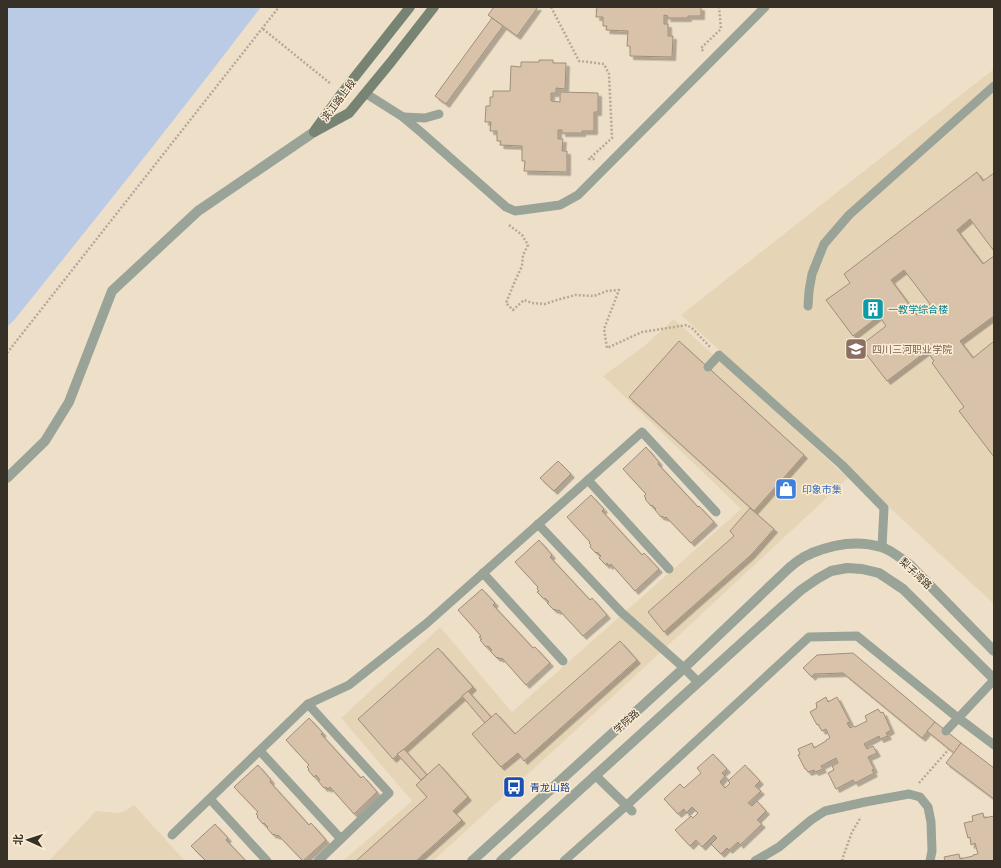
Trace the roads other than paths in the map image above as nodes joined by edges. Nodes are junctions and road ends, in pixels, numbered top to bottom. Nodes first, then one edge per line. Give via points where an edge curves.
1 (410, 7) edge
2 (434, 7) edge
3 (765, 7) edge
4 (994, 86) edge
5 (365, 93) junction
6 (439, 114) dead end
7 (403, 117) junction
8 (314, 132) junction
9 (808, 306) dead end
10 (708, 367) dead end
11 (7, 478) edge
12 (588, 480) junction
13 (716, 512) dead end
14 (538, 524) junction
15 (882, 547) junction
16 (669, 569) dead end
17 (482, 573) junction
18 (777, 580) joint
19 (801, 590) joint
20 (994, 651) edge
21 (563, 661) dead end
22 (684, 668) junction
23 (994, 680) edge
24 (698, 682) junction
25 (308, 704) junction
26 (958, 718) junction
27 (946, 731) dead end
28 (994, 745) edge
29 (260, 751) junction
30 (595, 775) junction
31 (210, 799) junction
32 (629, 808) junction
33 (172, 835) dead end
34 (341, 839) junction
35 (267, 861) edge
36 (318, 861) edge
37 (472, 861) edge
38 (501, 861) edge
39 (564, 861) edge
40 (755, 861) edge
41 (930, 861) edge

1 - 8 main road, 滨江路上段
2 - 5 main road, 滨江路上段
3 - 7 lane via 578,196 560,205 515,211 506,207
4 - 9 lane via 849,215 824,244 812,274
5 - 7 lane
5 - 8 main road, 滨江路上段 via 349,113
6 - 7 lane via 425,118
8 - 11 street via 198,211 112,291 69,402 45,441
10 - 15 lane via 719,356 842,465 884,508
12 - 13 lane via 642,432
12 - 14 lane
12 - 16 lane
14 - 17 lane
14 - 22 lane via 621,612
15 - 18 street, 梨子湾路 via 860,544 833,546 802,558
15 - 20 street, 梨子湾路 via 910,565
17 - 21 lane
17 - 25 lane via 427,623 349,685
18 - 22 street, 学院路
19 - 23 street, 梨子湾路 via 831,571 847,568 879,573 903,589
19 - 24 street, 学院路
22 - 24 lane
22 - 37 street, 学院路
23 - 26 lane
24 - 30 street, 学院路
25 - 29 lane
25 - 34 lane via 389,793
26 - 27 lane
26 - 28 lane
26 - 32 lane via 857,636 809,637
29 - 31 lane
29 - 34 lane
30 - 32 lane
30 - 38 street, 学院路
31 - 33 lane
31 - 35 lane
32 - 39 lane
34 - 36 lane
40 - 41 lane via 779,847 811,820 825,812 909,794 920,797 928,807 931,822

